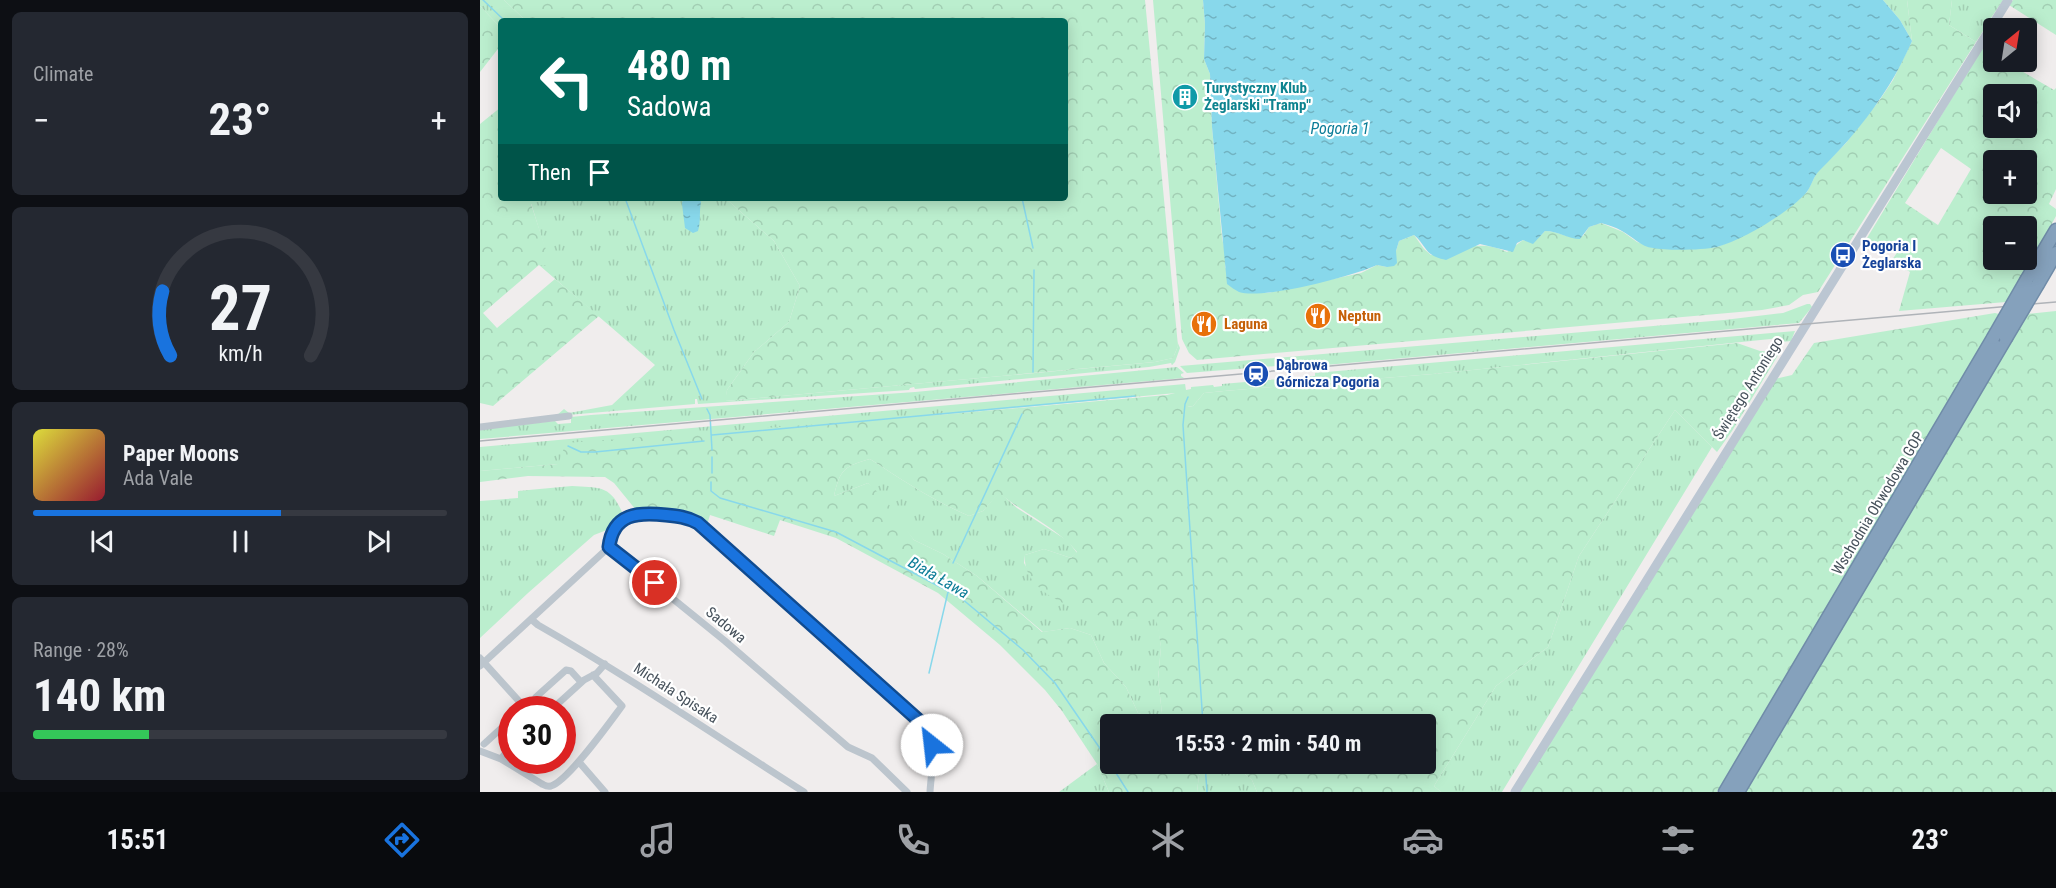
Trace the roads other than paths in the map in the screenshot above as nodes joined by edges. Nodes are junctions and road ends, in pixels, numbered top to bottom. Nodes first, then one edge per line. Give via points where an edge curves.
1 (2007, 0) edge
2 (2056, 230) edge
3 (2056, 253) edge
4 (2033, 281) junction
5 (2000, 338) junction
6 (569, 416) dead end
7 (480, 427) edge
8 (609, 547) junction
9 (531, 619) junction
10 (481, 662) edge
11 (605, 664) junction
12 (593, 675) junction
13 (581, 682) junction
14 (514, 696) edge
15 (537, 696) edge
16 (566, 696) edge
17 (498, 732) edge
18 (482, 748) edge
19 (498, 757) edge
20 (579, 762) junction
21 (576, 765) edge
22 (526, 774) edge
23 (565, 774) edge
24 (605, 792) edge
25 (804, 792) edge
26 (907, 792) edge
27 (930, 792) edge
28 (1515, 792) edge
29 (1725, 792) edge
30 (1738, 792) edge

1 - 28 street, Świętego Antoniego
2 - 4 highway, Wschodnia Obwodowa GOP
3 - 4 highway, Wschodnia Obwodowa GOP
4 - 5 highway, Wschodnia Obwodowa GOP, bridge
5 - 29 highway, Wschodnia Obwodowa GOP
5 - 30 highway, Wschodnia Obwodowa GOP
6 - 7 street
8 - 9 street
8 - 26 street, Sadowa via 725,640 848,747 872,758
8 - 27 street via 620,523 639,514 683,517 700,524 925,726 932,745
9 - 10 street
9 - 11 street, Michała Spisaka
10 - 14 street
11 - 12 street
11 - 25 street, Michała Spisaka
12 - 13 street
12 - 20 street via 622,706
13 - 15 street via 566,670
13 - 16 street
17 - 18 street
18 - 19 street
20 - 21 street
20 - 24 street
22 - 23 street via 547,787

